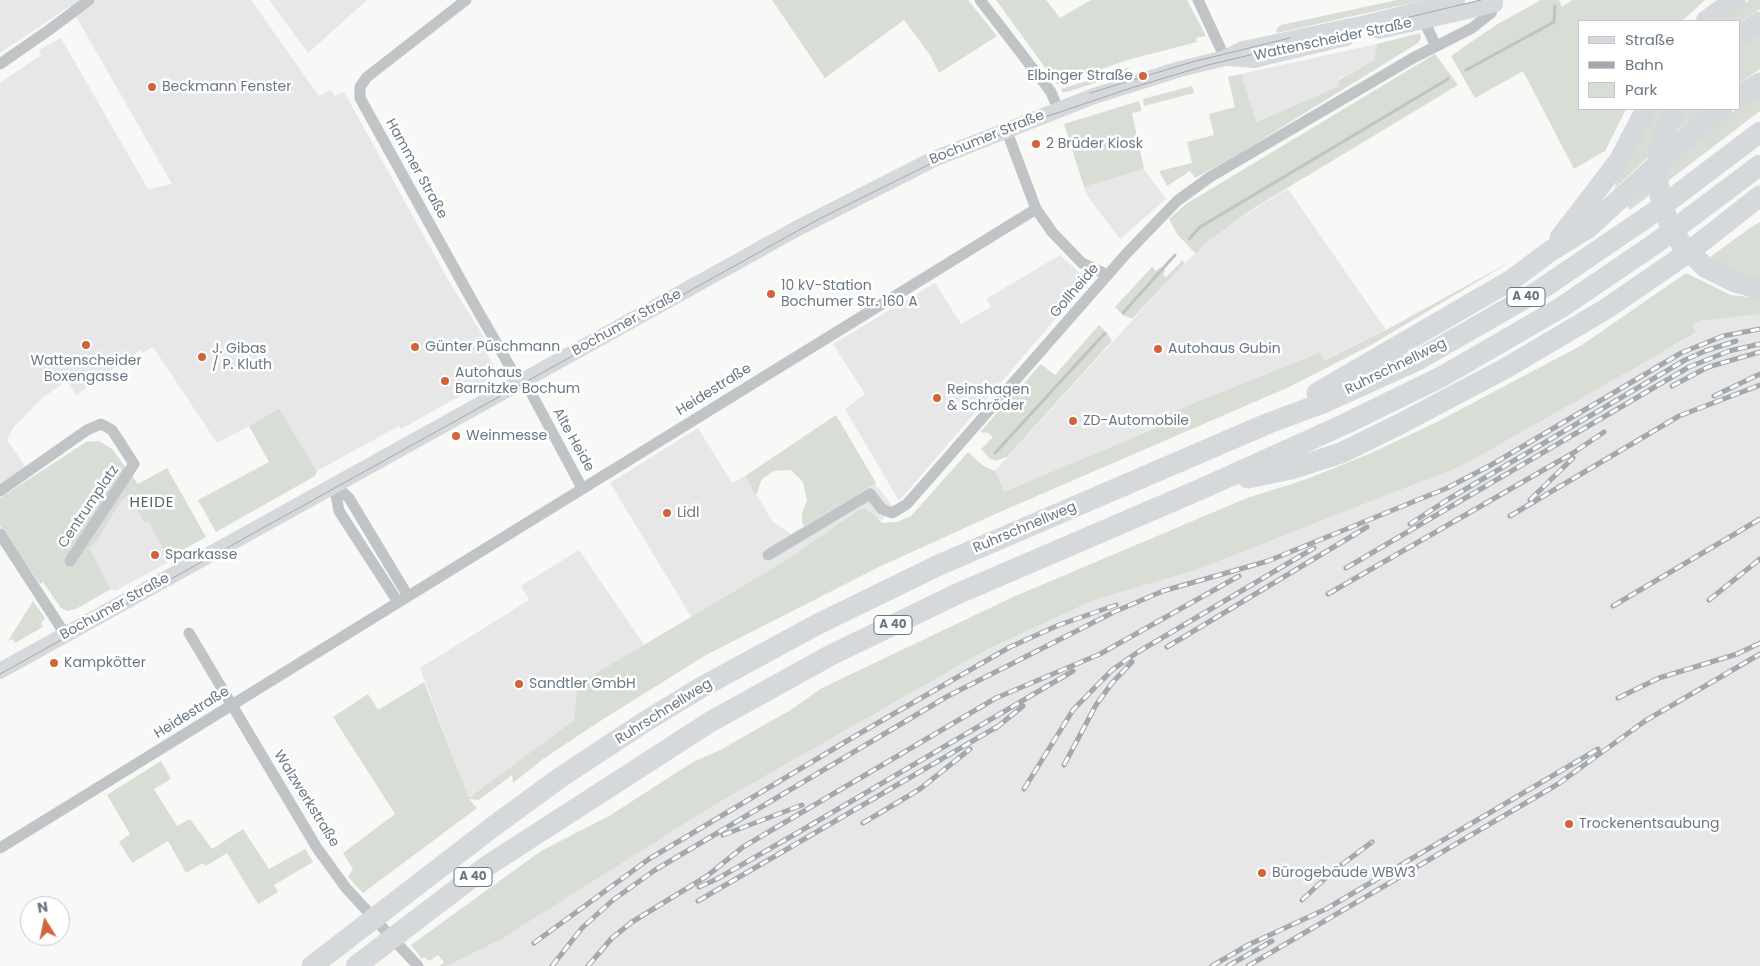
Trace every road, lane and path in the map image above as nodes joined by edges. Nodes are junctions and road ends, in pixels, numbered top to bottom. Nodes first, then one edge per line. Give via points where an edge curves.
1 (89, 0) edge
2 (466, 0) edge
3 (980, 0) edge
4 (1198, 0) edge
5 (1457, 0) edge
6 (1735, 0) edge
7 (1495, 2) edge
8 (1424, 20) junction
9 (1707, 20) edge
10 (1760, 22) edge
11 (1740, 35) edge
12 (1436, 46) junction
13 (1225, 58) junction
14 (0, 64) edge
15 (1058, 110) junction
16 (1645, 110) edge
17 (1674, 110) edge
18 (1721, 110) edge
19 (1006, 129) junction
20 (1760, 132) edge
21 (1760, 165) edge
22 (1760, 196) edge
23 (1760, 203) edge
24 (1036, 209) junction
25 (1738, 214) junction
26 (1549, 252) junction
27 (1108, 275) junction
28 (1754, 288) edge
29 (521, 382) junction
30 (1269, 423) junction
31 (334, 484) junction
32 (1208, 486) junction
33 (582, 488) junction
34 (0, 491) edge
35 (0, 534) edge
36 (768, 556) dead end
37 (70, 561) dead end
38 (403, 599) junction
39 (189, 633) dead end
40 (65, 634) junction
41 (0, 671) edge
42 (232, 706) junction
43 (0, 848) edge
44 (312, 966) edge
45 (356, 966) edge
46 (418, 966) edge

1 - 14 street
2 - 29 street, Hammer Straße via 367,77 359,92 382,139
3 - 15 street via 1051,92
4 - 13 street
5 - 13 main road, Wattenscheider Straße via 1243,48
6 - 9 highway
7 - 8 main road, Wattenscheider Straße
7 - 12 street, Gollheide via 1491,14 1482,22
8 - 12 street
8 - 13 main road, Wattenscheider Straße via 1254,60
10 - 11 highway
12 - 27 street, Gollheide via 1210,177 1159,218
13 - 15 main road, Bochumer Straße via 1142,80
15 - 19 main road, Bochumer Straße
16 - 26 highway via 1619,160
17 - 28 highway via 1659,149 1657,175 1660,201 1668,223 1682,245 1705,267
18 - 26 highway via 1588,228
19 - 24 street
19 - 29 main road, Bochumer Straße via 934,159 834,208
20 - 30 highway, Ruhrschnellweg / A 40 via 1653,214 1540,290 1416,361 1323,403
21 - 32 highway, Ruhrschnellweg / A 40 via 1656,242 1519,334 1434,381
22 - 25 highway
23 - 25 highway
24 - 27 street via 1075,257 1093,270
24 - 33 street, Heidestraße
25 - 32 highway via 1606,308 1506,368 1398,426 1341,453 1291,469
26 - 30 highway via 1513,279
27 - 36 street, Gollheide via 908,504 892,513 882,509 870,494
29 - 31 main road, Bochumer Straße
29 - 33 street, Alte Heide via 528,389
30 - 44 highway, Ruhrschnellweg / A 40 via 939,565 740,666 646,721 561,777
31 - 38 street via 349,498
31 - 40 main road, Bochumer Straße
32 - 45 highway, Ruhrschnellweg / A 40 via 957,594 777,683 710,722 488,866
33 - 38 street, Heidestraße
34 - 37 street, Centrumplatz via 87,430 101,424 112,430 134,464
35 - 40 street
38 - 42 street, Heidestraße
39 - 42 street, Walzwerkstraße
40 - 41 main road, Bochumer Straße
42 - 43 street, Heidestraße
42 - 46 street, Walzwerkstraße via 317,848 360,903

